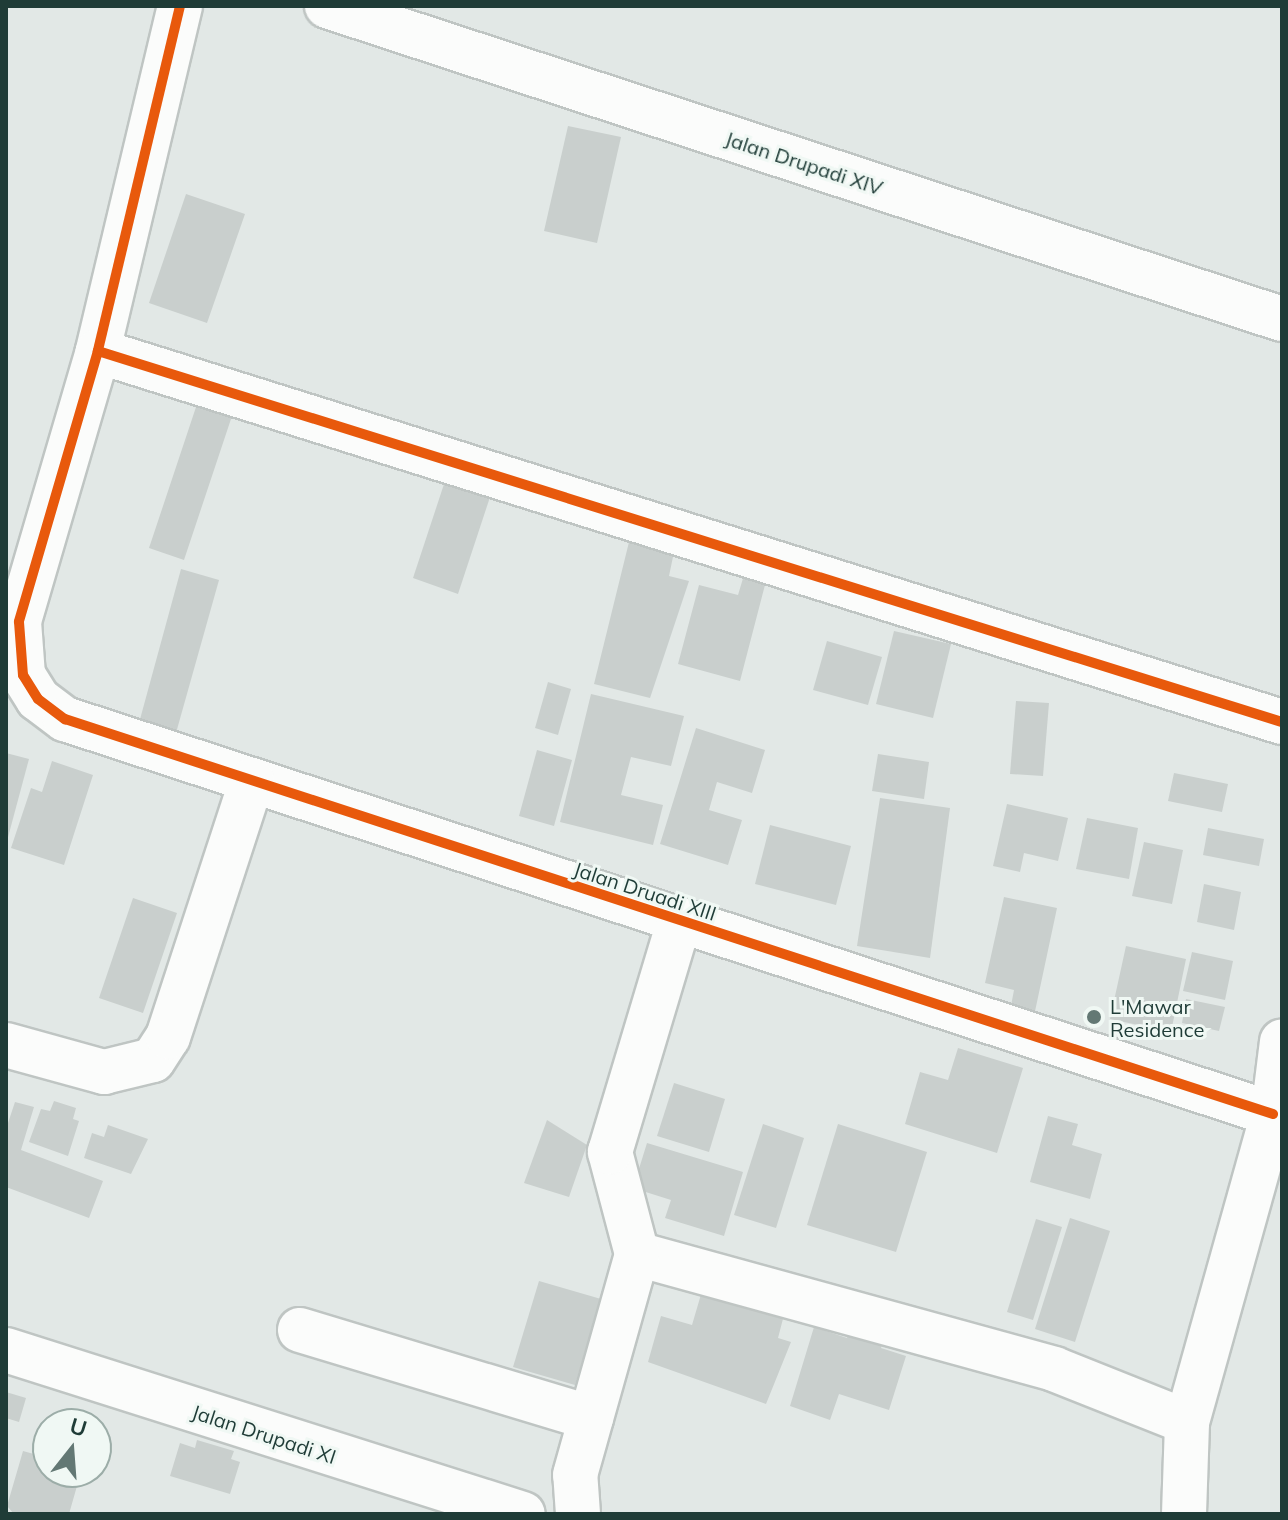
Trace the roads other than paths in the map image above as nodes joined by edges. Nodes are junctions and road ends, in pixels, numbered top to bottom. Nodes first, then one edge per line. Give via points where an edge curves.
1 (180, 6) edge
2 (327, 6) edge
3 (1282, 319) edge
4 (98, 351) junction
5 (1282, 722) edge
6 (252, 780) junction
7 (679, 922) junction
8 (1282, 1042) edge
9 (6, 1045) edge
10 (1273, 1114) junction
11 (637, 1254) junction
12 (300, 1330) dead end
13 (6, 1350) edge
14 (591, 1418) junction
15 (1187, 1422) junction
16 (523, 1514) edge
17 (578, 1514) edge
18 (1184, 1514) edge

1 - 4 street
2 - 3 street, Jalan Drupadi XIV
4 - 5 street
4 - 6 street, Jalan Druadi XIII via 19,622 23,675 38,699 65,719
6 - 7 street, Jalan Druadi XIII
6 - 9 street via 168,1037 153,1060 104,1072
7 - 10 street, Jalan Druadi XIII
7 - 11 street via 610,1152
8 - 10 street
10 - 15 street
11 - 14 street
11 - 15 street via 1054,1369
12 - 14 street
13 - 16 street, Jalan Drupadi XI
14 - 17 street via 575,1475
15 - 18 street

